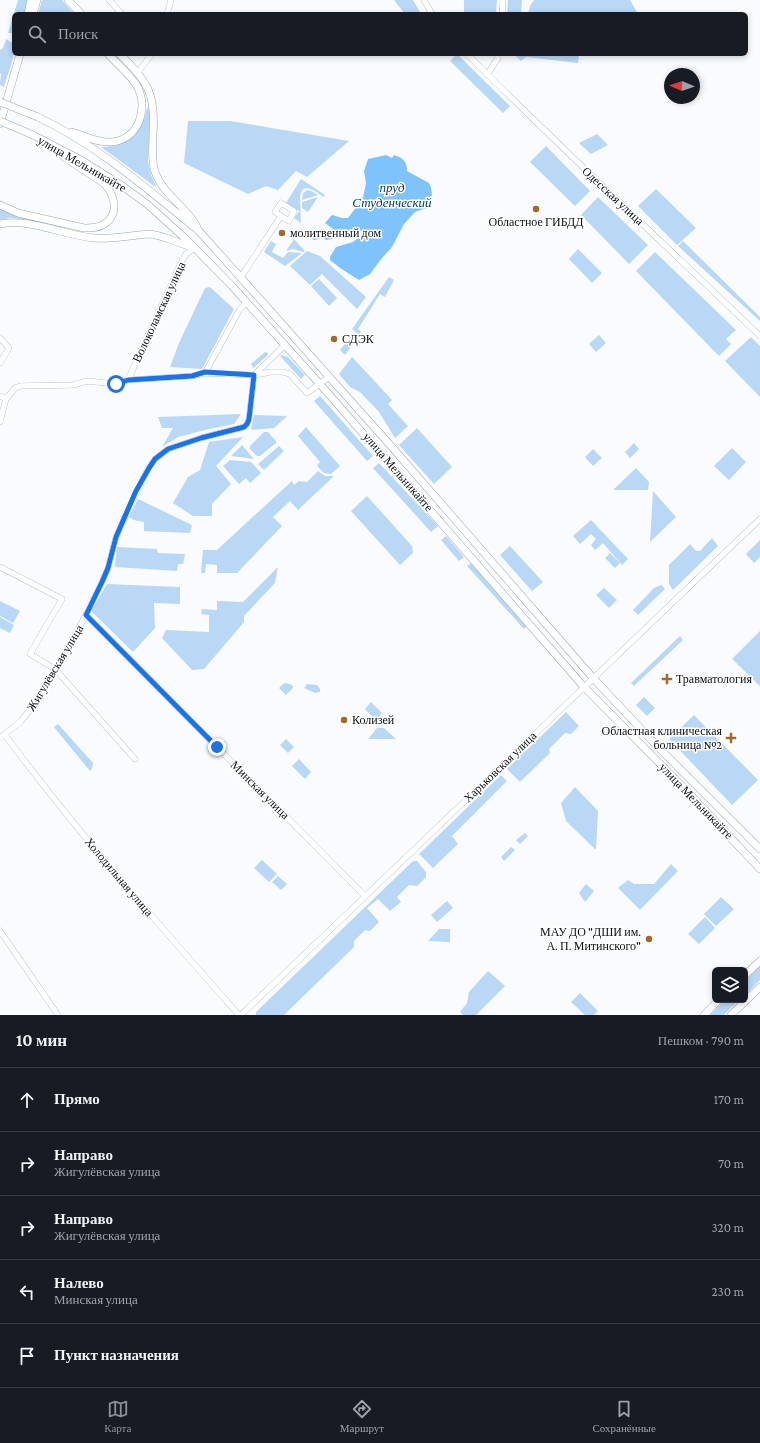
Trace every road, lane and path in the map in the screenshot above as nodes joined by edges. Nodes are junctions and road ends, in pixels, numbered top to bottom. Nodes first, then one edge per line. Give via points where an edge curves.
1 (31, 0) edge
2 (37, 0) edge
3 (68, 0) edge
4 (109, 0) edge
5 (171, 0) edge
6 (424, 0) edge
7 (503, 0) edge
8 (28, 12) edge
9 (33, 12) edge
10 (79, 12) edge
11 (120, 12) edge
12 (168, 12) edge
13 (431, 12) edge
14 (502, 12) edge
15 (20, 56) edge
16 (23, 56) edge
17 (110, 56) edge
18 (122, 56) edge
19 (150, 56) edge
20 (469, 56) edge
21 (498, 56) edge
22 (17, 67) junction
23 (138, 72) junction
24 (487, 75) junction
25 (0, 102) edge
26 (0, 122) edge
27 (64, 130) junction
28 (50, 144) junction
29 (0, 205) edge
30 (281, 216) dead end
31 (0, 224) edge
32 (199, 231) junction
33 (194, 248) junction
34 (241, 277) junction
35 (247, 302) junction
36 (266, 306) junction
37 (258, 314) junction
38 (760, 336) edge
39 (0, 338) edge
40 (286, 346) junction
41 (0, 363) edge
42 (205, 372) junction
43 (254, 375) junction
44 (329, 377) junction
45 (128, 380) junction
46 (320, 384) junction
47 (0, 396) edge
48 (6, 399) junction
49 (0, 422) edge
50 (760, 519) edge
51 (0, 567) edge
52 (86, 615) junction
53 (55, 669) junction
54 (593, 678) junction
55 (584, 687) junction
56 (643, 730) junction
57 (3, 737) edge
58 (634, 738) junction
59 (135, 759) dead end
60 (760, 849) edge
61 (760, 869) edge
62 (365, 896) junction
63 (0, 931) edge
64 (760, 961) edge
65 (748, 972) edge
66 (760, 987) edge
67 (716, 1003) edge
68 (58, 1015) edge
69 (240, 1015) edge
70 (704, 1015) edge
71 (731, 1015) edge

1 - 8 main road
2 - 9 main road
3 - 10 main road
4 - 11 street
5 - 12 street
6 - 13 street
7 - 14 street
15 - 22 main road
16 - 22 main road
17 - 27 main road via 136,85 142,99 142,111 134,131 118,141 100,142
18 - 23 main road
19 - 23 street
20 - 24 street, Одесская улица
21 - 24 street
22 - 26 main road
23 - 32 main road via 153,102 154,170 160,184 192,217
24 - 38 street, Одесская улица
25 - 27 main road, улица Мельникайте, bridge
26 - 28 main road, улица Мельникайте, bridge
27 - 32 main road, улица Мельникайте via 130,174
28 - 29 main road via 64,157 105,184 115,206 112,217 104,225 84,228 18,213
28 - 33 main road, улица Мельникайте via 121,185 168,222
30 - 34 street
31 - 33 main road via 29,223 96,239 156,234
32 - 34 main road, улица Мельникайте
33 - 35 main road, улица Мельникайте
33 - 45 street, Волоколамская улица via 181,262
34 - 36 main road, улица Мельникайте
35 - 37 main road, улица Мельникайте
35 - 42 street via 240,309
36 - 37 main road via 266,314
36 - 44 main road, улица Мельникайте
37 - 40 main road, улица Мельникайте
39 - 41 street via 9,348
40 - 43 street
40 - 46 main road, улица Мельникайте
42 - 43 street
42 - 45 street via 192,376
43 - 46 street via 271,372 290,374 307,393
43 - 52 street, Жигулёвская улица via 249,419 244,427 168,449 155,459 136,491 116,537 108,568
44 - 46 street
44 - 54 main road, улица Мельникайте
45 - 48 street via 116,384 87,381 73,385 20,386
46 - 55 main road, улица Мельникайте
47 - 48 street
48 - 49 street
50 - 54 street, Харьковская улица
51 - 53 street via 62,600 30,654
52 - 53 street, Жигулёвская улица
52 - 62 street, Минская улица
53 - 57 street, Жигулёвская улица via 33,707 22,721
53 - 59 street
54 - 55 street, Харьковская улица
54 - 56 main road, улица Мельникайте
55 - 58 main road, улица Мельникайте
55 - 62 street, Харьковская улица
56 - 58 main road
56 - 60 main road, улица Мельникайте
57 - 69 street, Холодильная улица via 187,957
58 - 61 main road, улица Мельникайте
62 - 69 street, Харьковская улица
63 - 68 street
64 - 65 main road
66 - 71 main road
67 - 70 main road

